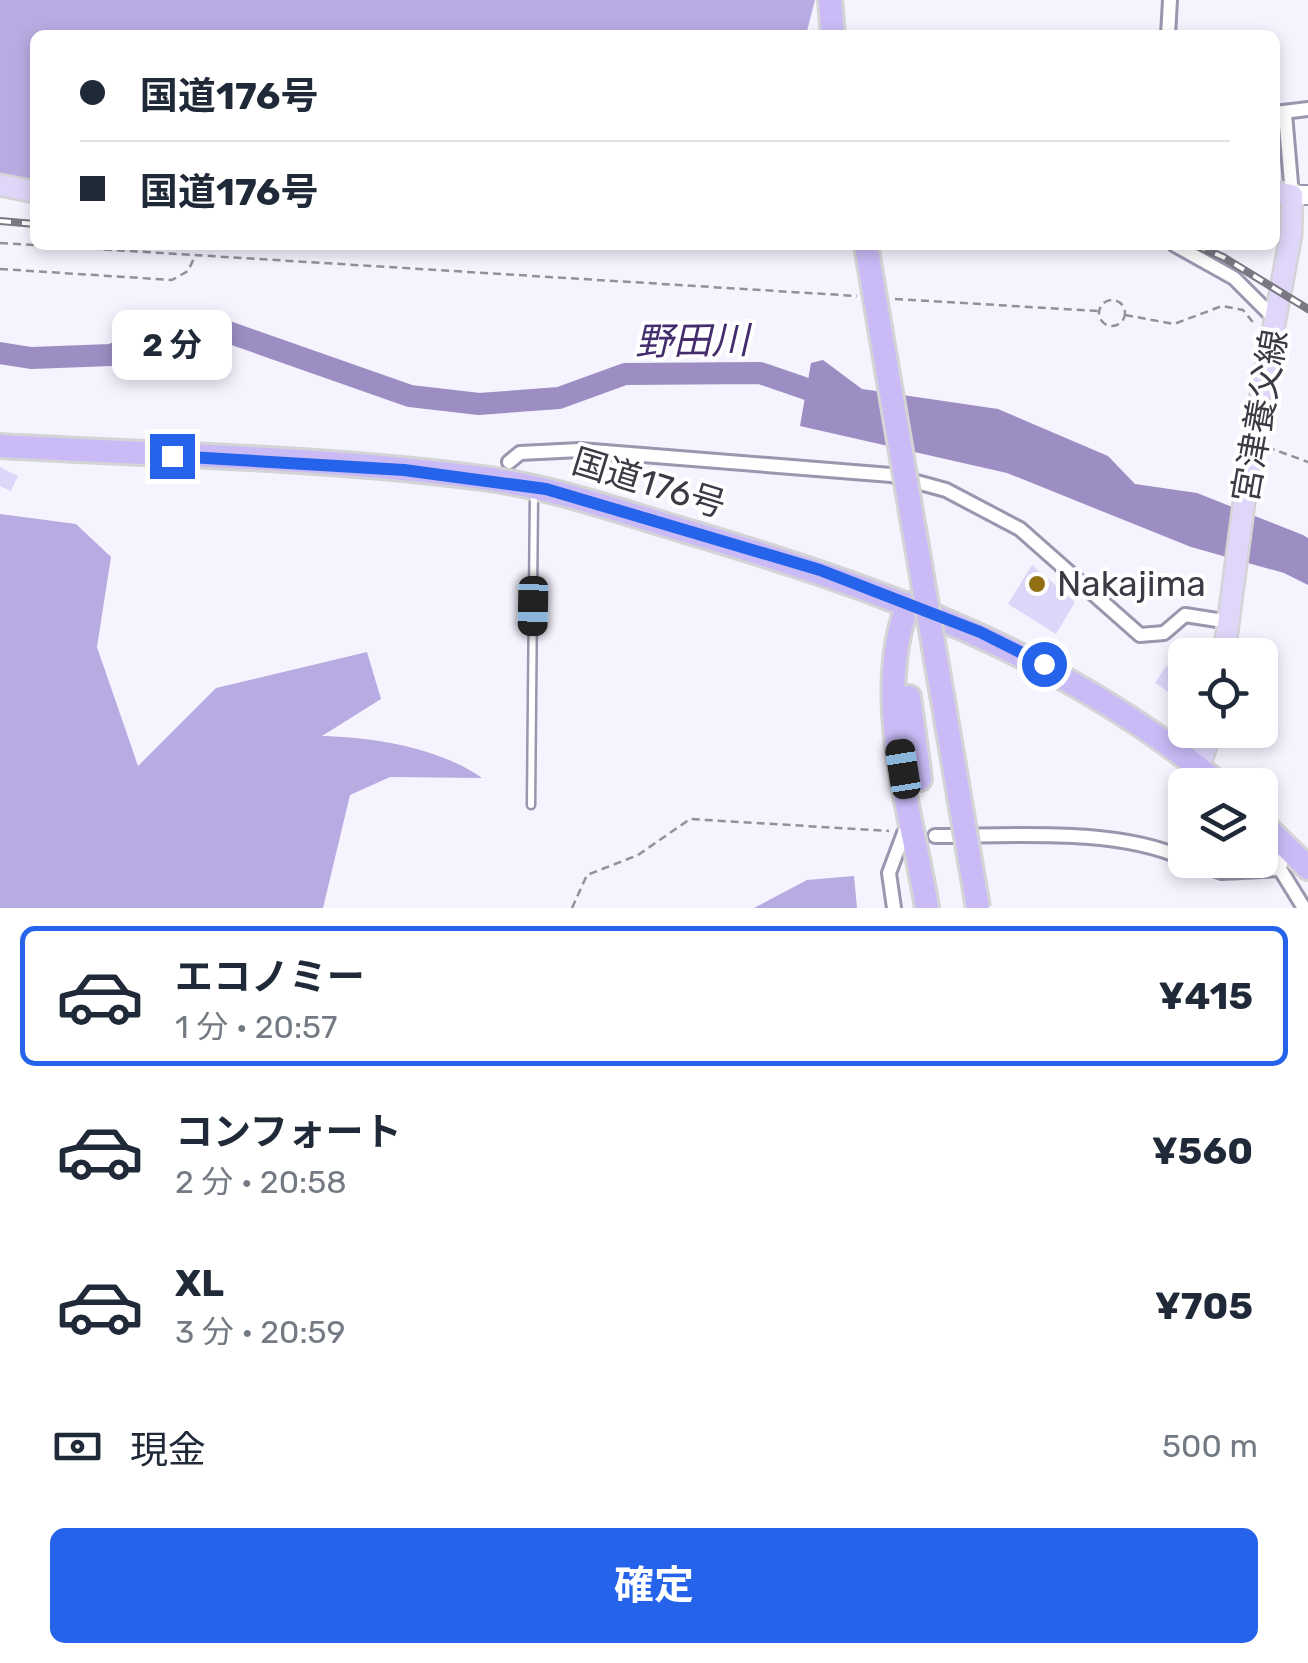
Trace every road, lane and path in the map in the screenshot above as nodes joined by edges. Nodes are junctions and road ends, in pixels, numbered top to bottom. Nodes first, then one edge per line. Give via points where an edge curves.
1 (830, 0) edge
2 (1170, 0) edge
3 (833, 30) edge
4 (1168, 30) edge
5 (1308, 109) edge
6 (1280, 113) edge
7 (0, 185) edge
8 (30, 191) edge
9 (1292, 194) edge
10 (0, 244) edge
11 (30, 246) edge
12 (106, 250) edge
13 (867, 250) edge
14 (1184, 250) edge
15 (195, 255) junction
16 (0, 269) edge
17 (860, 296) dead end
18 (880, 298) dead end
19 (1098, 311) junction
20 (1125, 315) junction
21 (1268, 326) junction
22 (0, 446) edge
23 (1255, 448) junction
24 (510, 462) dead end
25 (1308, 462) edge
26 (534, 487) junction
27 (908, 604) junction
28 (1230, 617) junction
29 (1227, 638) edge
30 (1205, 748) edge
31 (1200, 768) joint
32 (530, 805) dead end
33 (906, 833) joint
34 (935, 836) dead end
35 (1278, 839) edge
36 (1284, 845) junction
37 (1168, 851) edge
38 (1308, 868) edge
39 (1280, 869) joint
40 (572, 908) edge
41 (894, 908) edge
42 (927, 908) edge
43 (938, 908) edge
44 (978, 908) edge
45 (1304, 908) edge

1 - 3 highway
2 - 4 street
5 - 6 street
6 - 9 street
7 - 8 main road
9 - 21 main road, 宮津養父線 via 1291,235
10 - 11 path
12 - 15 path
13 - 44 highway, bridge
14 - 21 street via 1234,278
15 - 16 path via 188,271 172,280
15 - 17 path
18 - 19 path
19 - 20 path via 1110,300
19 - 20 path via 1110,326
20 - 21 path via 1174,324 1222,306
21 - 23 main road, 宮津養父線
22 - 26 highway, 国道176号 via 404,470
23 - 25 path
23 - 28 main road, 宮津養父線
24 - 28 street via 520,452 580,450 891,475 964,497 1020,529 1140,635 1164,632 1185,615
26 - 27 highway, 国道176号 via 820,570
26 - 32 lane
27 - 31 highway, 国道176号 via 1062,674
27 - 42 highway via 896,634 895,696
27 - 43 highway via 909,698
28 - 29 main road, 宮津養父線
30 - 31 main road
33 - 40 path via 690,820 638,856 586,876
33 - 41 street via 889,872
34 - 37 street via 1112,840
35 - 36 highway
36 - 38 highway
36 - 39 street
39 - 45 street

